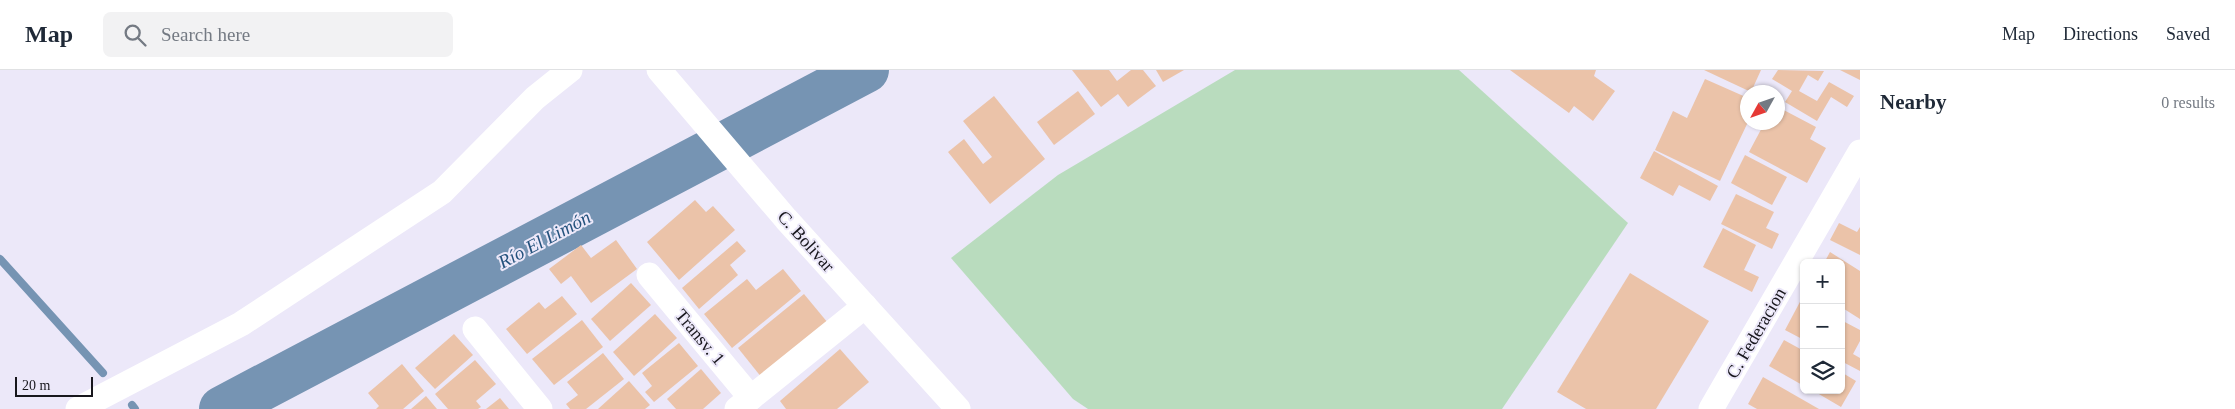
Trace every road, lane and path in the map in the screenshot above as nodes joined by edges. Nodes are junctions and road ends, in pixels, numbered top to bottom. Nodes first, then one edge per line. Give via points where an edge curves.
1 (548, 70) edge
2 (570, 70) edge
3 (660, 71) edge
4 (535, 98) junction
5 (1860, 152) edge
6 (1852, 183) edge
7 (649, 275) dead end
8 (865, 306) junction
9 (475, 329) dead end
10 (744, 404) edge
11 (78, 409) edge
12 (540, 409) edge
13 (958, 409) edge
14 (1711, 409) edge

1 - 4 street
2 - 4 street
3 - 8 street, C. Bolivar
4 - 11 street via 442,192 419,208 241,324
5 - 6 street, C. Federacion
6 - 14 street, C. Federacion
7 - 10 street, Transv. 1
8 - 10 street
8 - 13 street, C. Bolivar
9 - 12 street

